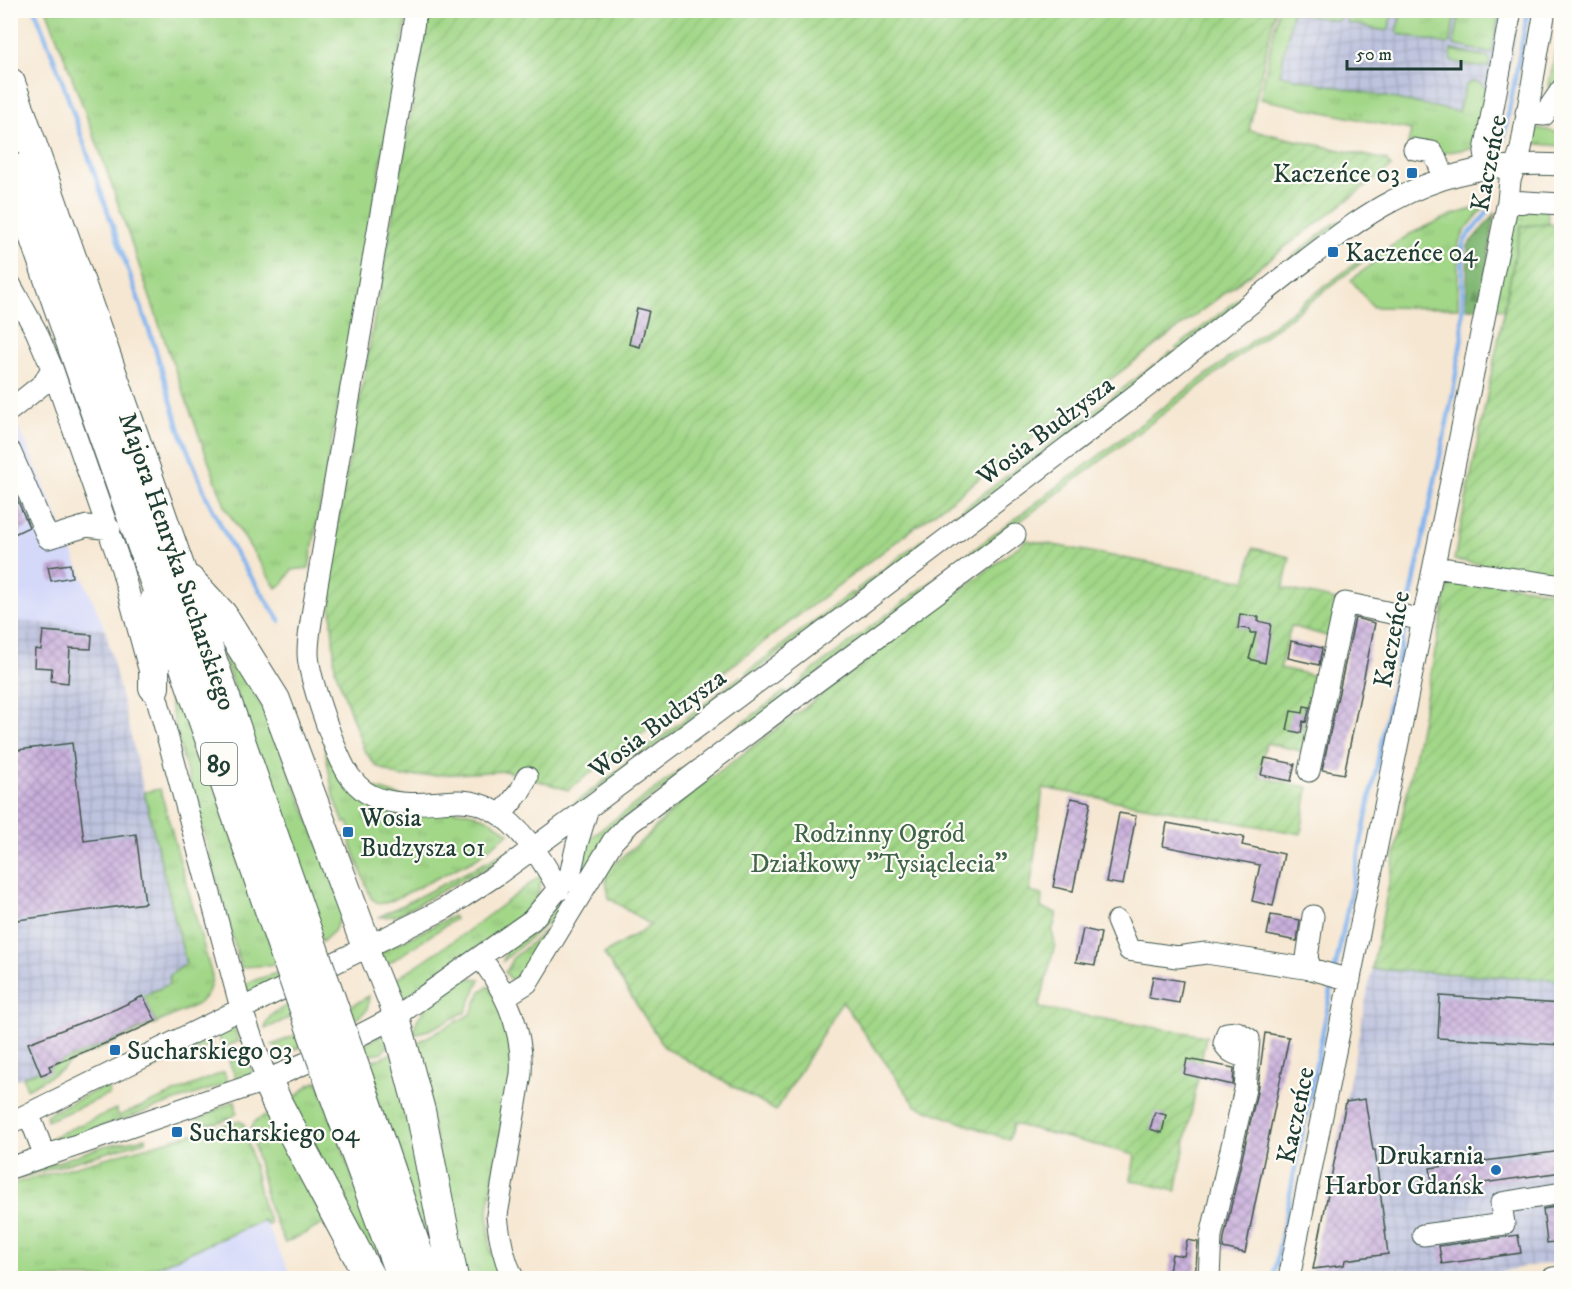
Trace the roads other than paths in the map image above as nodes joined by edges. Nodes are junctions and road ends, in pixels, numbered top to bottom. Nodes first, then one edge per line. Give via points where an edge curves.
1 (416, 10) edge
2 (1511, 10) edge
3 (1545, 10) edge
4 (10, 83) edge
5 (1562, 89) edge
6 (1526, 113) junction
7 (1414, 149) dead end
8 (1514, 165) junction
9 (1562, 165) edge
10 (10, 167) edge
11 (1487, 167) junction
12 (1444, 178) junction
13 (1508, 201) junction
14 (1562, 204) edge
15 (10, 284) edge
16 (52, 368) junction
17 (10, 410) edge
18 (10, 451) edge
19 (110, 530) junction
20 (1015, 535) dead end
21 (1434, 567) junction
22 (168, 576) junction
23 (1562, 586) edge
24 (1412, 617) junction
25 (154, 687) junction
26 (1309, 771) dead end
27 (528, 777) dead end
28 (588, 808) junction
29 (501, 815) junction
30 (533, 848) junction
31 (559, 890) junction
32 (1313, 916) dead end
33 (1117, 921) dead end
34 (367, 947) junction
35 (481, 957) junction
36 (1332, 975) junction
37 (506, 996) junction
38 (241, 1008) junction
39 (395, 1017) junction
40 (1248, 1057) dead end
41 (267, 1080) junction
42 (346, 1085) junction
43 (20, 1119) edge
44 (45, 1156) junction
45 (10, 1168) edge
46 (1562, 1193) edge
47 (1423, 1235) dead end
48 (1562, 1277) edge
49 (370, 1278) edge
50 (402, 1278) edge
51 (426, 1278) edge
52 (453, 1278) edge
53 (513, 1278) edge
54 (1209, 1278) edge
55 (1289, 1278) edge
56 (1553, 1278) edge

1 - 29 street via 317,585 308,646 310,673 341,760 363,790 392,803 461,801 479,804
2 - 11 street via 1485,151
3 - 6 street, Kaczeńce
4 - 22 highway, Majora Henryka Sucharskiego / 89
5 - 6 street via 1544,116
6 - 8 street, Kaczeńce via 1521,149
7 - 12 street via 1432,152
8 - 9 street, Wosia Budzysza
8 - 11 street, Wosia Budzysza
8 - 13 street, Kaczeńce
10 - 22 highway, Majora Henryka Sucharskiego / 89
11 - 12 street, Wosia Budzysza
12 - 28 street, Wosia Budzysza via 1392,201 1354,225 1248,304 1125,404
13 - 14 street
13 - 21 street, Kaczeńce
15 - 16 street
16 - 17 street via 44,384
16 - 19 street
18 - 19 street via 48,538 87,526
19 - 25 street
20 - 37 street via 630,824 613,841 527,983
21 - 23 street
21 - 24 street, Kaczeńce
22 - 25 highway
22 - 34 highway via 222,615 274,700
22 - 42 highway, Majora Henryka Sucharskiego / 89, bridge
24 - 26 street via 1345,603
24 - 36 street, Kaczeńce
25 - 38 street
27 - 29 street
28 - 30 street, Wosia Budzysza
28 - 31 street, Wosia Budzysza via 570,875
29 - 30 street
30 - 31 street
30 - 34 street, Wosia Budzysza via 446,908
31 - 35 street, Wosia Budzysza via 532,920
32 - 36 street via 1307,958
33 - 36 street via 1129,950 1177,957 1206,953
34 - 38 street, Wosia Budzysza
34 - 39 street
35 - 37 street
35 - 39 street, Wosia Budzysza
36 - 55 street, Kaczeńce
37 - 53 street via 522,1056 497,1215 503,1258
38 - 41 street
38 - 43 street, Wosia Budzysza
39 - 41 street, Wosia Budzysza
39 - 52 highway via 420,1111
40 - 54 street via 1245,1089 1211,1236
41 - 44 street, Wosia Budzysza
41 - 49 highway
42 - 50 highway, Majora Henryka Sucharskiego / 89
42 - 51 highway, Majora Henryka Sucharskiego / 89
43 - 44 street
44 - 45 street, Wosia Budzysza
46 - 47 street via 1502,1203 1504,1224
48 - 56 street

